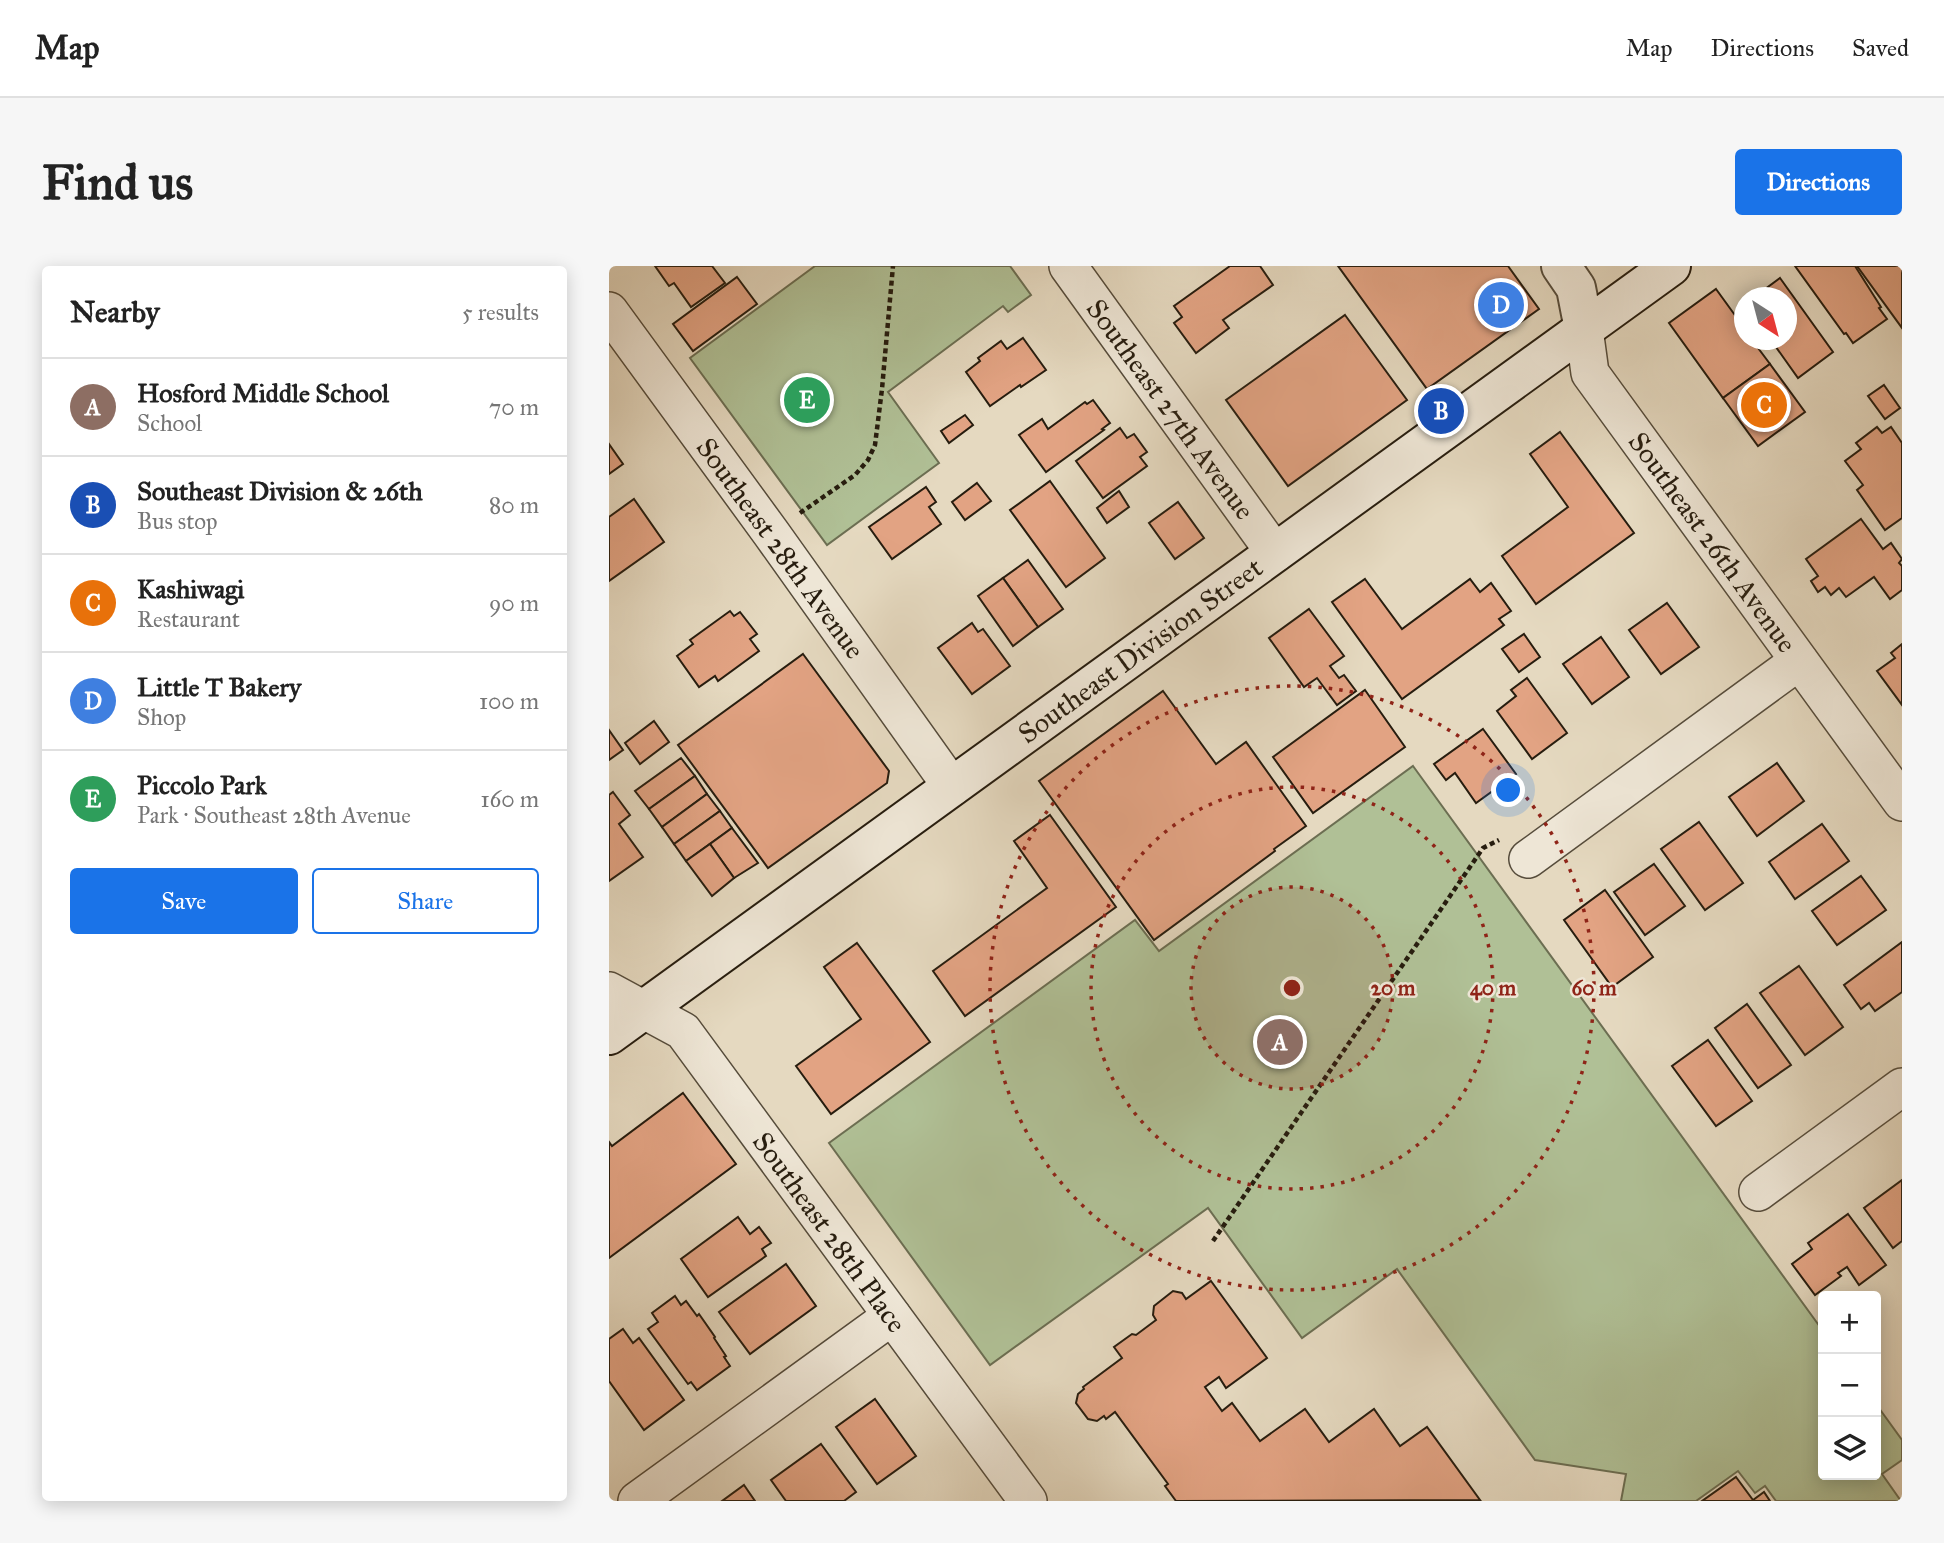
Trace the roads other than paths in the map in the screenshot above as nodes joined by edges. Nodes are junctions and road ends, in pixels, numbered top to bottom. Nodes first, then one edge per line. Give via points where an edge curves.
1 (1067, 266) edge
2 (1561, 266) edge
3 (1671, 266) edge
4 (609, 311) edge
5 (1584, 329) junction
6 (1275, 552) junction
7 (1799, 661) junction
8 (952, 786) junction
9 (1902, 802) edge
10 (1528, 859) dead end
11 (609, 991) edge
12 (643, 1010) junction
13 (609, 1035) edge
14 (1902, 1087) edge
15 (1758, 1192) dead end
16 (892, 1316) junction
17 (637, 1501) edge
18 (1028, 1501) edge

1 - 6 street, Southeast 27th Avenue
2 - 5 main road, Southeast 26th Avenue via 1576,288
3 - 5 main road, Southeast Division Street
4 - 8 street, Southeast 28th Avenue
5 - 6 main road, Southeast Division Street
5 - 7 street, Southeast 26th Avenue via 1590,373
6 - 8 main road, Southeast Division Street
7 - 9 street, Southeast 26th Avenue
7 - 10 street
8 - 12 main road, Southeast Division Street
11 - 12 street, Southeast 28th Place
12 - 13 main road, Southeast Division Street
12 - 16 street, Southeast 28th Place via 683,1031
14 - 15 street
16 - 17 street
16 - 18 street, Southeast 28th Place

